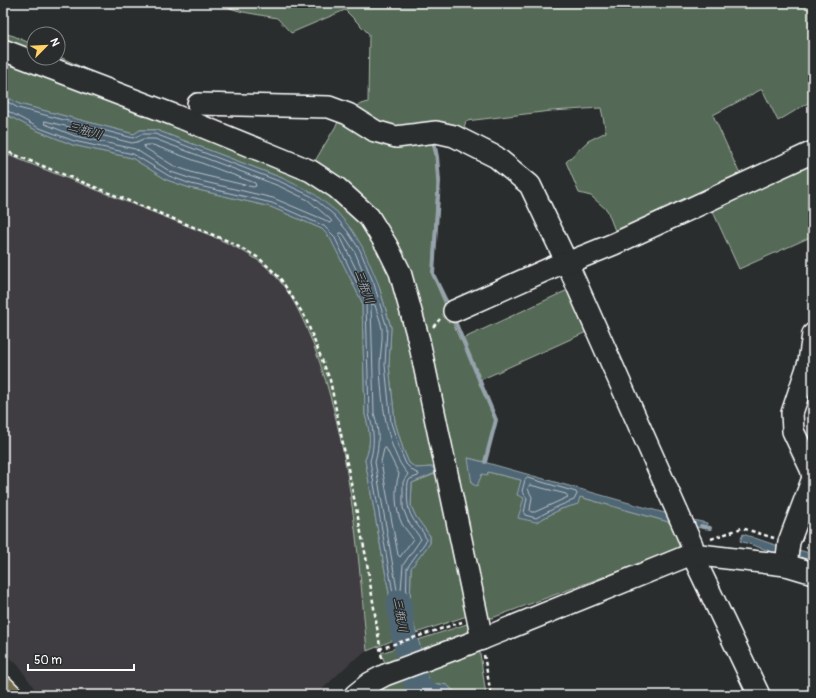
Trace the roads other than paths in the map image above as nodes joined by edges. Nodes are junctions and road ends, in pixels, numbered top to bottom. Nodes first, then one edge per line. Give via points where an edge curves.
1 (3, 50) edge
2 (198, 104) dead end
3 (813, 152) edge
4 (567, 263) junction
5 (454, 311) road end
6 (813, 334) edge
7 (812, 474) edge
8 (692, 549) junction
9 (788, 552) junction
10 (813, 573) edge
11 (482, 638) junction
12 (3, 688) edge
13 (11, 695) edge
14 (356, 695) edge
15 (759, 695) edge

1 - 11 street via 174,115 311,171 337,188 369,217 400,272 419,341
2 - 4 street via 329,108 348,114 375,131 396,137 436,132 454,136 496,157 530,185
3 - 4 street
4 - 5 street
4 - 8 street
6 - 7 street via 809,362 792,413 793,431
7 - 9 street
8 - 9 street
8 - 11 street
8 - 15 street
9 - 10 street
11 - 14 street via 388,674 370,683
12 - 13 highway

